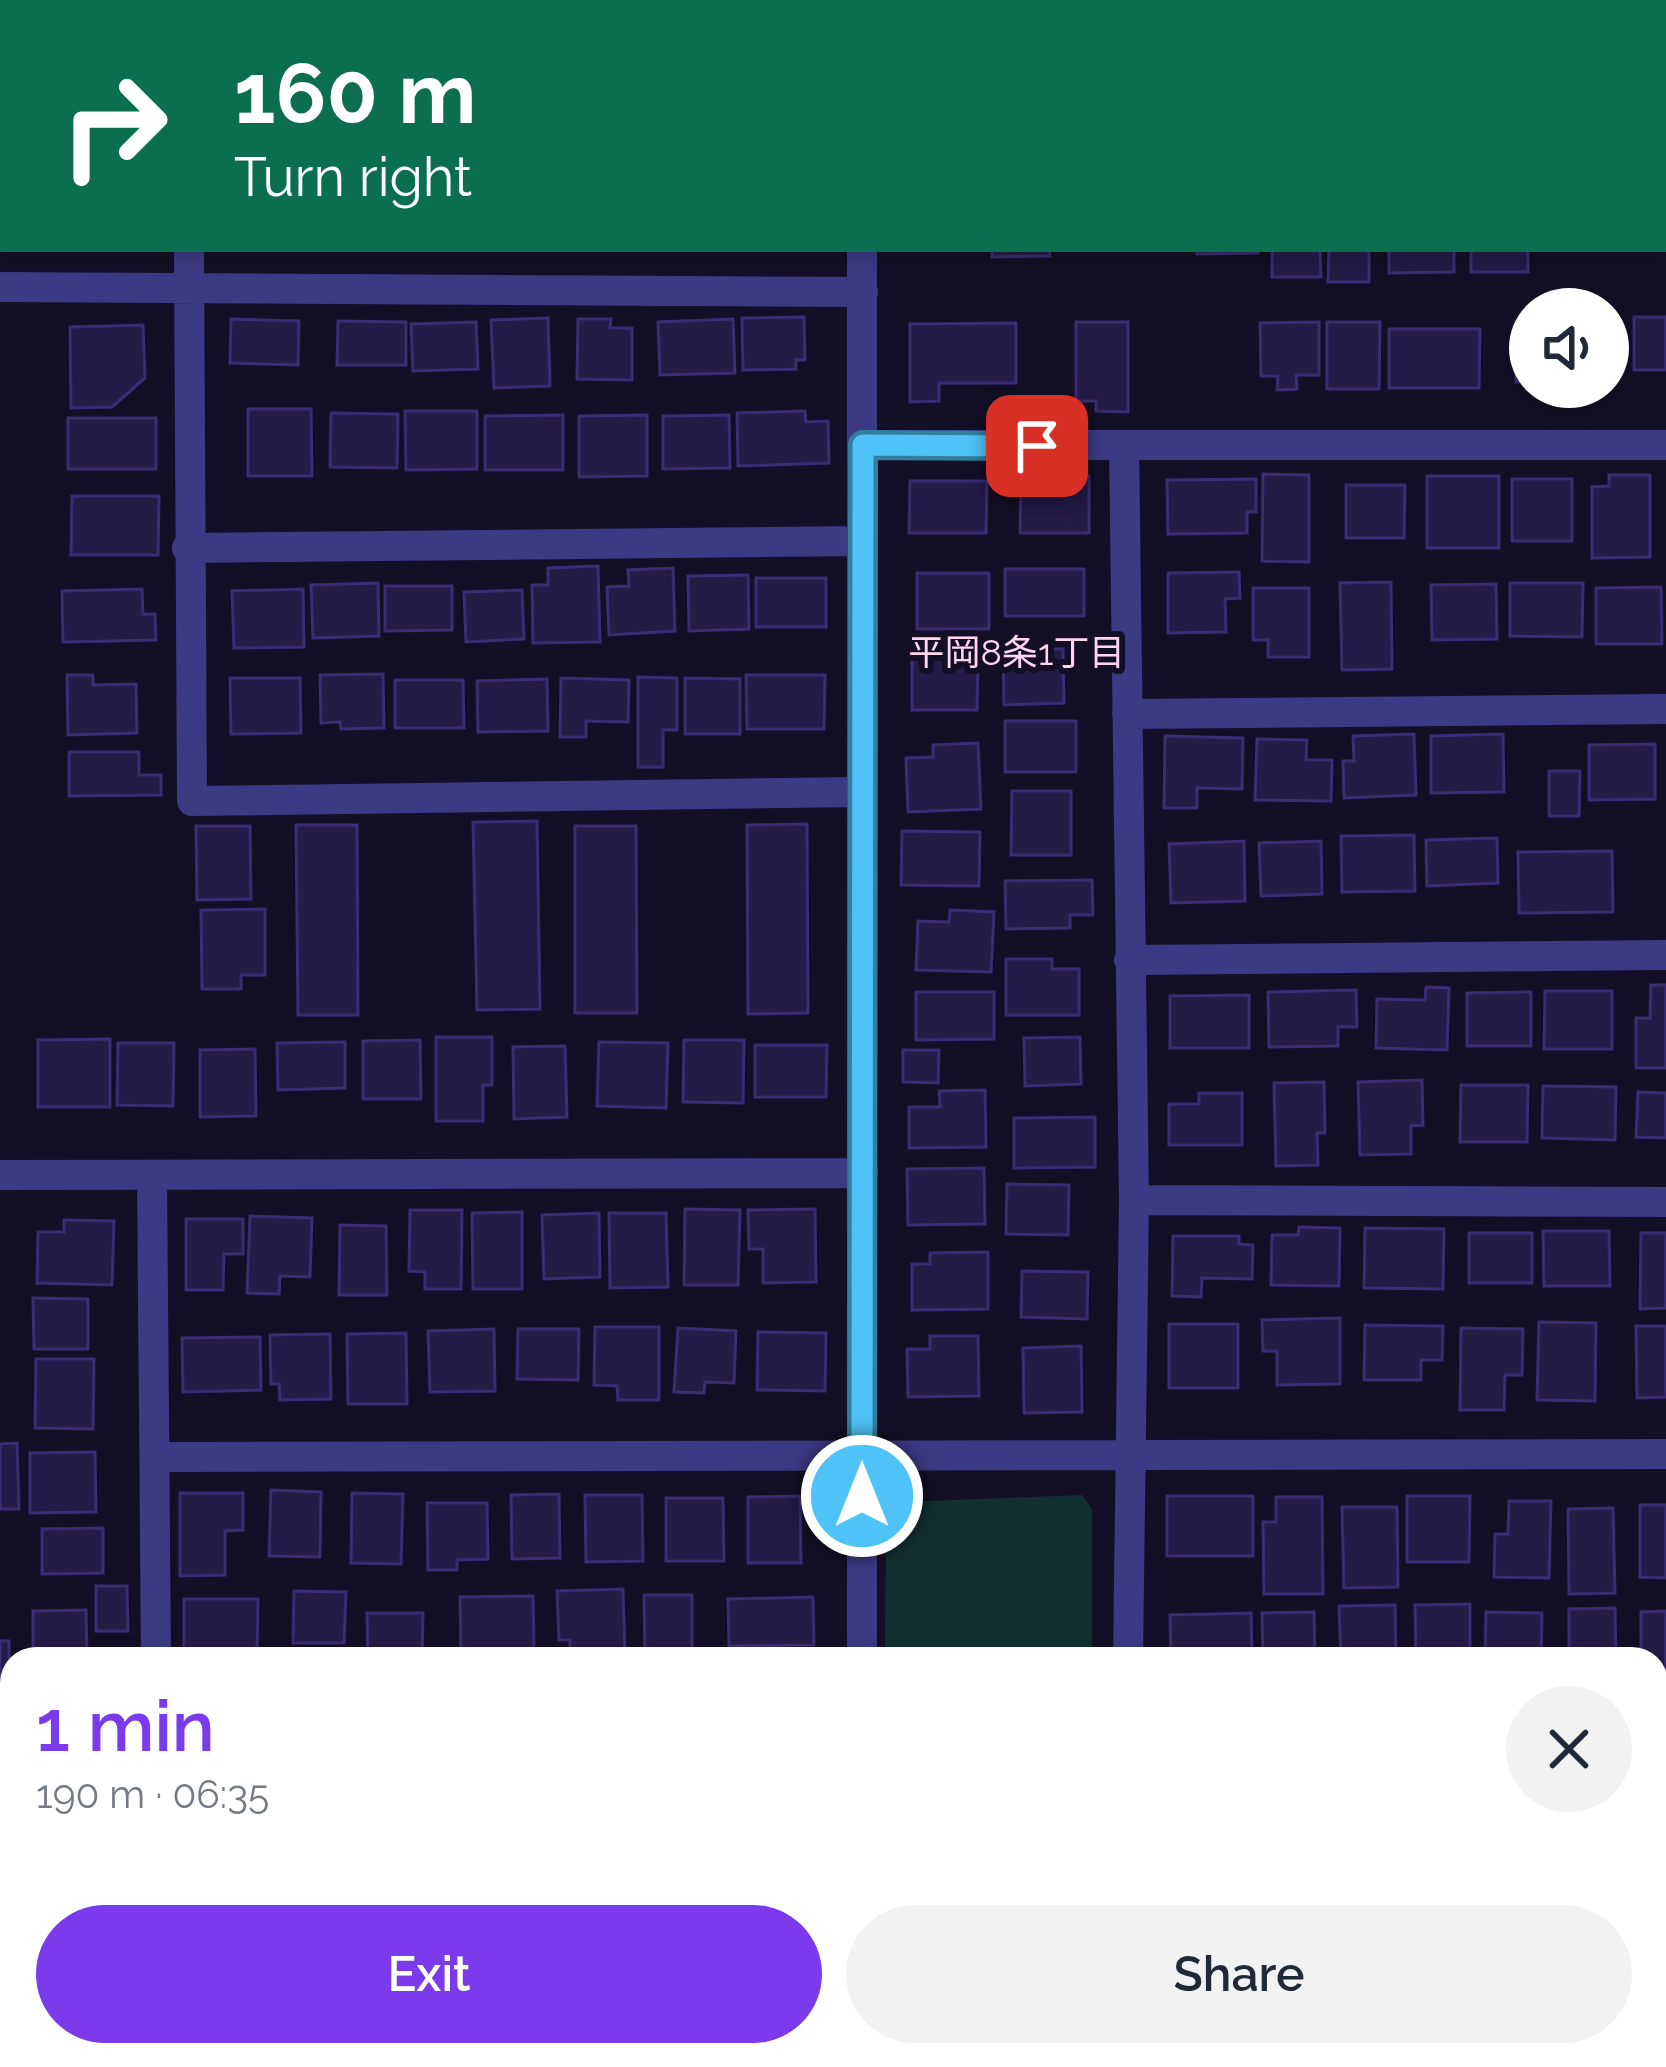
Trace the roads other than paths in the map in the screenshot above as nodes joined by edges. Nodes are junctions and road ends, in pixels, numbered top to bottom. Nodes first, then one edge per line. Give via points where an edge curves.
1 (189, 252) edge
2 (862, 252) edge
3 (0, 287) edge
4 (191, 288) junction
5 (863, 292) junction
6 (863, 445) junction
7 (1666, 445) edge
8 (1124, 446) junction
9 (863, 541) junction
10 (187, 548) junction
11 (1666, 710) edge
12 (1127, 713) junction
13 (862, 792) junction
14 (1666, 956) edge
15 (1130, 960) junction
16 (863, 1173) junction
17 (0, 1175) edge
18 (152, 1176) junction
19 (1134, 1200) junction
20 (1666, 1202) edge
21 (861, 1454) junction
22 (1666, 1454) edge
23 (1127, 1456) junction
24 (155, 1457) junction
25 (156, 1647) edge
26 (862, 1647) edge
27 (1128, 1647) edge

1 - 4 street
2 - 5 street
3 - 4 street
4 - 5 street
4 - 10 street
5 - 6 street
6 - 8 street
6 - 9 street
7 - 8 street
8 - 12 street
9 - 10 street
9 - 13 street
10 - 13 street via 192,801
11 - 12 street
12 - 15 street
13 - 16 street
14 - 15 street
15 - 19 street
16 - 18 street
16 - 21 street
17 - 18 street
18 - 24 street
19 - 20 street
19 - 23 street
21 - 23 street
21 - 24 street
21 - 26 street
22 - 23 street
23 - 27 street
24 - 25 street

